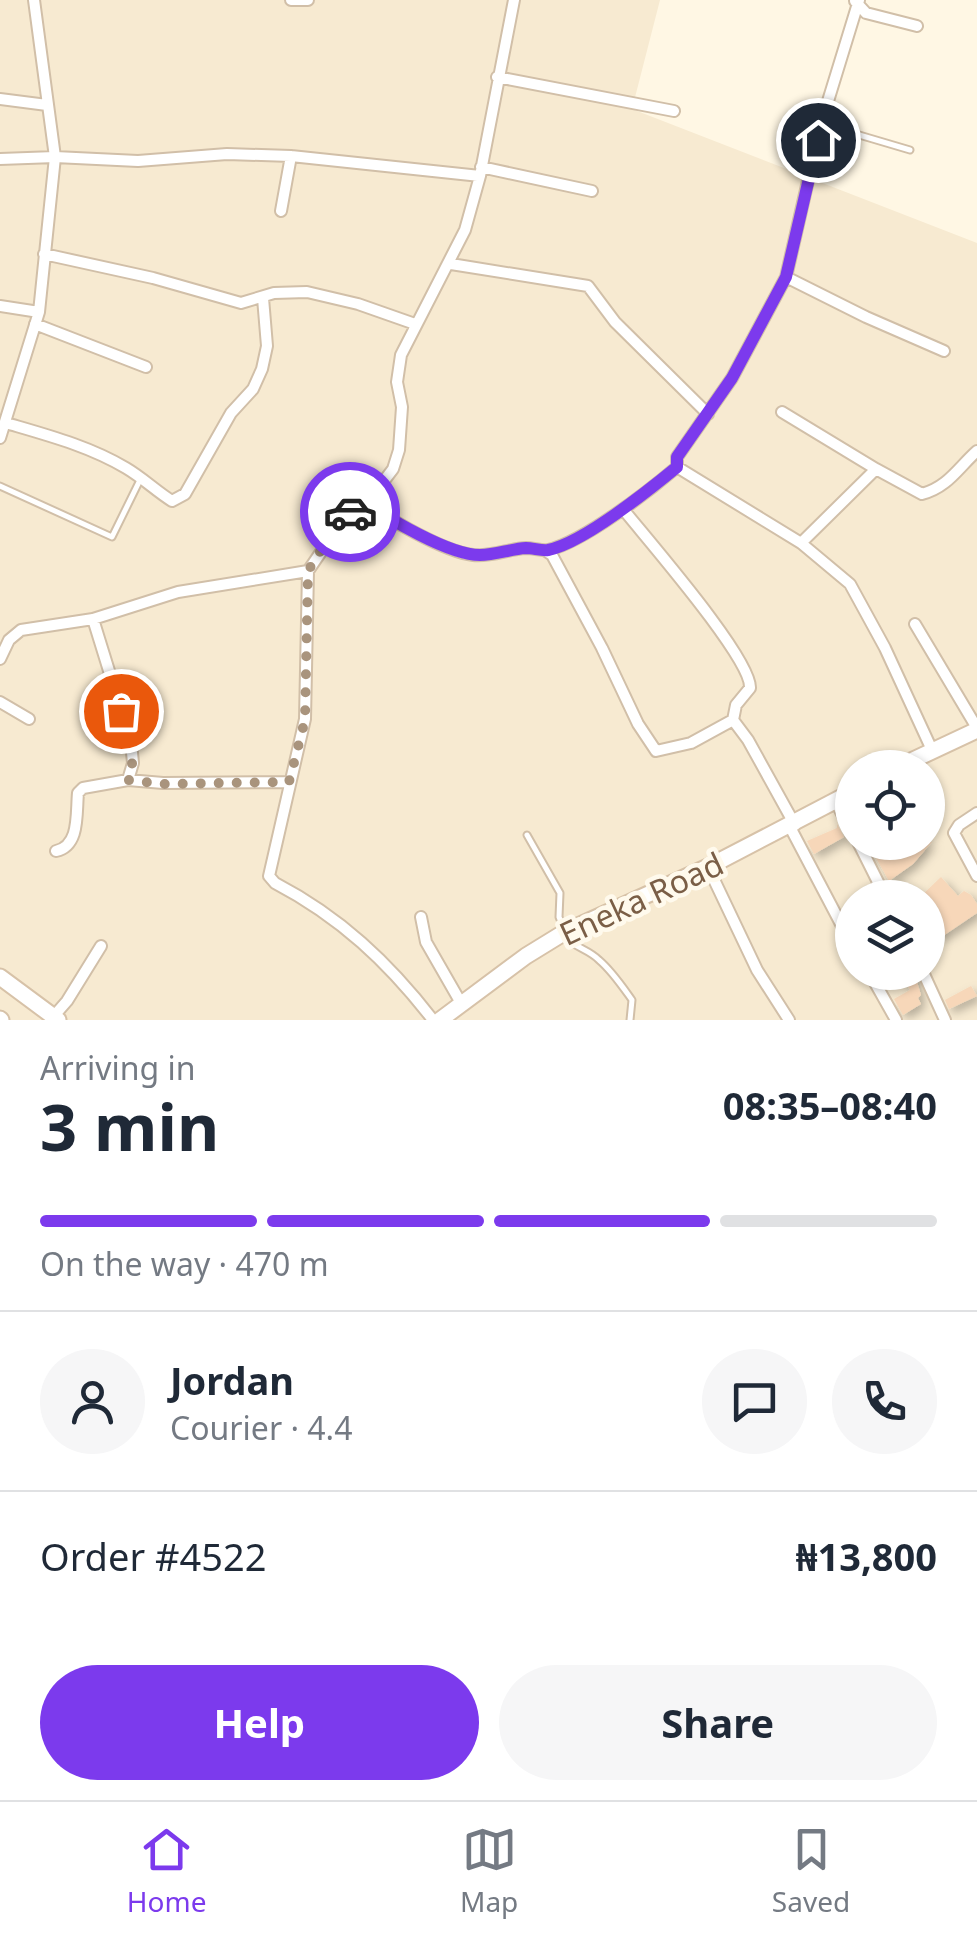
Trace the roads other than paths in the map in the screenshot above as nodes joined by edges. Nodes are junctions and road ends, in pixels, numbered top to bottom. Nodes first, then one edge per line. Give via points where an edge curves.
1 (34, 0) edge
2 (291, 0) edge
3 (308, 0) edge
4 (514, 0) edge
5 (857, 1) edge
6 (917, 26) dead end
7 (497, 77) junction
8 (0, 100) edge
9 (47, 105) junction
10 (674, 111) dead end
11 (821, 124) junction
12 (910, 150) dead end
13 (290, 156) junction
14 (54, 158) junction
15 (0, 160) edge
16 (480, 172) junction
17 (592, 191) dead end
18 (281, 211) dead end
19 (44, 254) junction
20 (451, 264) junction
21 (786, 277) junction
22 (263, 298) junction
23 (0, 306) edge
24 (37, 318) junction
25 (415, 324) junction
26 (944, 351) dead end
27 (146, 367) dead end
28 (782, 412) dead end
29 (708, 414) junction
30 (6, 423) junction
31 (0, 438) edge
32 (977, 451) edge
33 (677, 467) junction
34 (876, 470) junction
35 (142, 478) junction
36 (0, 486) edge
37 (364, 500) junction
38 (623, 509) junction
39 (800, 543) junction
40 (546, 551) junction
41 (308, 571) junction
42 (93, 620) junction
43 (915, 624) dead end
44 (0, 659) edge
45 (0, 702) edge
46 (29, 719) dead end
47 (733, 720) junction
48 (977, 729) edge
49 (932, 750) joint
50 (128, 780) junction
51 (289, 782) junction
52 (835, 803) edge
53 (977, 813) edge
54 (792, 826) junction
55 (528, 835) dead end
56 (56, 850) dead end
57 (708, 867) junction
58 (977, 876) edge
59 (835, 911) edge
60 (421, 916) dead end
61 (564, 932) junction
62 (100, 946) dead end
63 (0, 977) edge
64 (879, 990) edge
65 (931, 990) edge
66 (461, 1003) junction
67 (56, 1018) edge
68 (436, 1020) edge
69 (630, 1020) edge
70 (789, 1020) edge
71 (896, 1020) edge
72 (945, 1020) edge

1 - 9 street
2 - 3 street
4 - 7 street
5 - 6 street via 866,14
5 - 11 street
7 - 10 street
7 - 16 street
8 - 9 street
9 - 14 street
11 - 12 lane
11 - 21 street
13 - 14 street
13 - 16 street
13 - 18 street
14 - 15 street
14 - 19 street
16 - 17 street
16 - 20 street
19 - 22 street via 241,303
19 - 24 street
20 - 25 street
20 - 29 street via 588,286
21 - 26 street
21 - 29 street
22 - 25 street via 307,292
22 - 35 street via 262,369 185,494 172,500
23 - 24 street
24 - 27 street
24 - 30 street
25 - 37 street via 397,382 399,450 393,469
28 - 34 street
29 - 33 street via 677,457
30 - 31 street
30 - 35 street via 72,442
32 - 34 street via 952,479 922,494
33 - 38 street
33 - 39 street
34 - 39 street
35 - 36 lane via 112,537
37 - 40 street via 385,518 465,554
37 - 41 street
38 - 40 street
38 - 47 street via 751,681
39 - 49 street via 850,584
40 - 47 street via 656,751 692,743
41 - 42 street via 178,592
41 - 51 street via 305,720
42 - 44 street via 21,630
42 - 50 street via 131,742
43 - 48 street
45 - 46 street
47 - 54 street
48 - 49 main road
50 - 51 street
50 - 56 street via 83,788 72,843
51 - 68 street via 269,876 359,937
52 - 54 main road, Eneka Road
53 - 58 street via 954,833
54 - 57 main road, Eneka Road
54 - 59 street
55 - 61 lane via 560,893
57 - 61 main road, Eneka Road
57 - 70 street
60 - 66 street via 426,942
61 - 66 main road, Eneka Road
61 - 69 lane via 632,1000
62 - 67 street
63 - 67 main road
64 - 71 street
65 - 72 street
66 - 68 main road, Eneka Road

